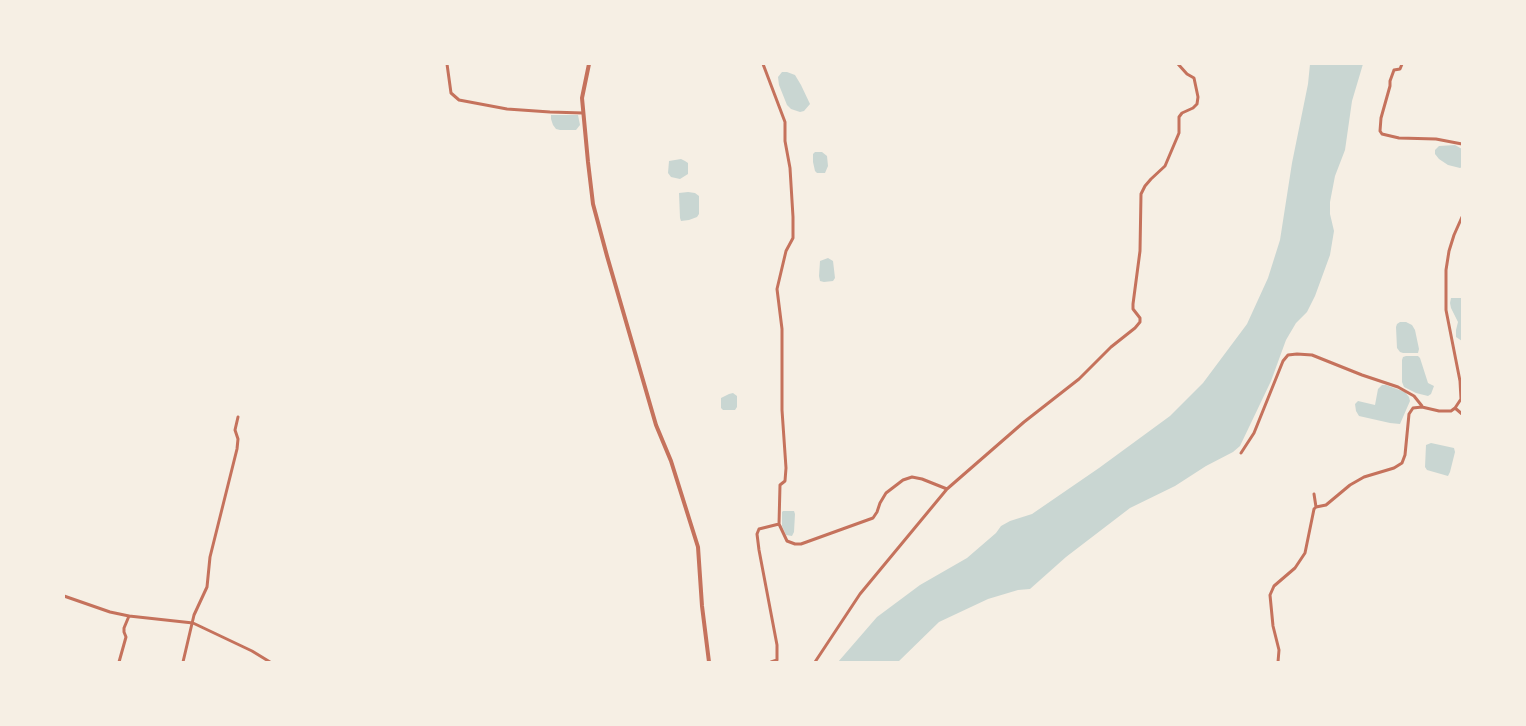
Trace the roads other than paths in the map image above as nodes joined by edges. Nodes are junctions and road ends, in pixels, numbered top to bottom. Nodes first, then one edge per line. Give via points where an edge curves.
1 (447, 64) edge
2 (589, 64) edge
3 (763, 64) edge
4 (1178, 64) edge
5 (1402, 64) edge
6 (583, 113) junction
7 (1462, 144) edge
8 (1462, 217) edge
9 (1422, 407) junction
10 (1455, 408) junction
11 (1462, 414) edge
12 (238, 417) dead end
13 (1241, 453) dead end
14 (947, 489) junction
15 (1314, 494) dead end
16 (1316, 507) junction
17 (779, 524) junction
18 (64, 596) edge
19 (129, 616) junction
20 (193, 623) junction
21 (778, 661) edge
22 (119, 662) edge
23 (183, 662) edge
24 (270, 662) edge
25 (709, 662) edge
26 (771, 662) edge
27 (815, 662) edge
28 (1278, 662) edge

1 - 6 street via 451,93 459,100 507,109
2 - 6 street via 582,98
3 - 17 street via 785,122 793,217 793,238 786,250 778,289 786,468 785,481 780,485
4 - 14 street via 1194,78 1197,104 1182,113 1179,133 1165,166 1141,194 1140,252 1133,304 1140,322 1080,379 1024,422
5 - 7 street via 1400,69 1394,70 1390,81 1381,118 1382,134
6 - 25 street via 593,204 656,425 698,546
8 - 10 street via 1446,270 1446,310 1460,381 1461,399
9 - 10 street via 1446,411
9 - 13 street via 1414,396 1398,387 1312,355 1288,355 1254,434
9 - 16 street via 1413,408 1409,414 1402,463 1357,481 1326,505
10 - 11 street
12 - 20 street via 235,430 237,449 210,557 207,586
14 - 17 street via 922,479 912,477 903,480 886,493 873,518 801,544 787,541
14 - 27 street via 860,594
15 - 16 street
16 - 28 street via 1300,562 1274,586 1269,599 1279,650
17 - 21 street via 759,529 757,534 778,644
18 - 19 street
19 - 20 street
19 - 22 street
20 - 23 street
20 - 24 street via 244,646
21 - 26 street

